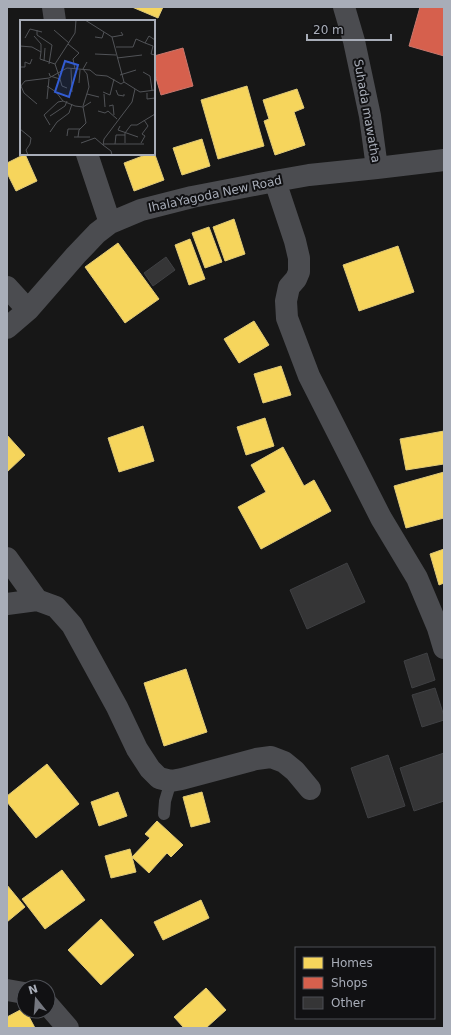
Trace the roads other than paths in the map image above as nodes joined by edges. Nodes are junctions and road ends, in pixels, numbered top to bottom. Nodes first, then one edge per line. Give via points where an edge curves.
1 (53, 7) edge
2 (344, 7) edge
3 (55, 20) edge
4 (87, 155) edge
5 (444, 160) edge
6 (377, 168) junction
7 (275, 180) junction
8 (110, 223) junction
9 (7, 287) edge
10 (28, 310) junction
11 (7, 328) edge
12 (7, 558) edge
13 (38, 600) junction
14 (7, 604) edge
15 (444, 648) edge
16 (171, 781) junction
17 (310, 789) dead end
18 (164, 814) dead end
19 (56, 1014) edge
20 (68, 1028) edge

1 - 3 street
2 - 6 street, Suhada mawatha via 370,116
4 - 8 street
5 - 6 street, IhalaYagoda New Road
6 - 7 street, IhalaYagoda New Road
7 - 8 street, IhalaYagoda New Road via 141,210
7 - 15 street via 292,228 299,258 299,272 289,287 286,301 287,318 309,376 381,518 417,578
8 - 10 street, IhalaYagoda New Road via 76,254
9 - 10 street
10 - 11 street, IhalaYagoda New Road
12 - 13 street
13 - 14 street
13 - 16 street via 56,607 72,625 137,749 159,778
16 - 17 street via 271,757 284,762 295,771
16 - 18 lane
19 - 20 street

